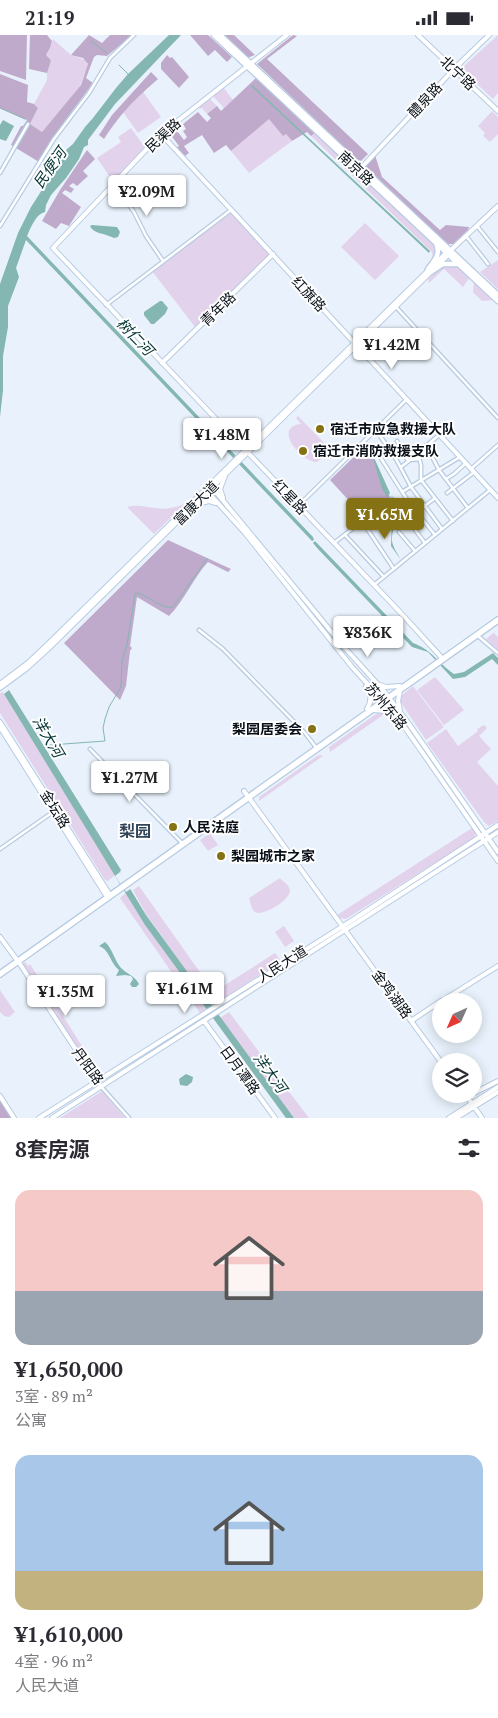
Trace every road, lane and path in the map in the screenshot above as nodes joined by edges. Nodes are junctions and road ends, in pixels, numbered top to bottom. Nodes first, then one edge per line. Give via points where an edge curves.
1 (134, 35) edge
2 (214, 35) edge
3 (220, 35) edge
4 (286, 35) edge
5 (418, 35) edge
6 (489, 35) edge
7 (249, 65) junction
8 (454, 69) junction
9 (498, 111) edge
10 (28, 124) dead end
11 (162, 134) junction
12 (362, 167) junction
13 (0, 173) edge
14 (114, 185) junction
15 (498, 207) edge
16 (232, 209) junction
17 (0, 226) edge
18 (477, 226) junction
19 (430, 236) junction
20 (466, 236) junction
21 (52, 249) joint
22 (449, 252) junction
23 (498, 252) edge
24 (273, 254) junction
25 (163, 261) junction
26 (488, 264) dead end
27 (463, 268) junction
28 (430, 270) junction
29 (498, 295) edge
30 (498, 301) edge
31 (106, 305) junction
32 (394, 305) junction
33 (355, 344) junction
34 (162, 363) junction
35 (407, 400) junction
36 (498, 418) edge
37 (376, 429) junction
38 (439, 435) junction
39 (397, 441) dead end
40 (426, 445) junction
41 (498, 445) edge
42 (375, 449) dead end
43 (246, 451) junction
44 (460, 457) junction
45 (420, 459) junction
46 (408, 461) junction
47 (466, 463) junction
48 (400, 467) junction
49 (439, 470) junction
50 (473, 471) junction
51 (227, 472) junction
52 (446, 479) junction
53 (421, 480) junction
54 (211, 486) junction
55 (411, 487) junction
56 (453, 489) junction
57 (490, 490) junction
58 (206, 491) junction
59 (402, 492) junction
60 (447, 493) dead end
61 (436, 498) junction
62 (498, 498) edge
63 (226, 504) junction
64 (191, 506) junction
65 (298, 506) junction
66 (424, 507) junction
67 (222, 508) junction
68 (468, 508) junction
69 (417, 512) junction
70 (362, 521) junction
71 (453, 521) junction
72 (442, 529) junction
73 (399, 532) dead end
74 (345, 535) junction
75 (435, 535) junction
76 (334, 543) junction
77 (425, 543) junction
78 (415, 551) junction
79 (394, 569) junction
80 (384, 577) junction
81 (374, 585) junction
82 (98, 597) junction
83 (498, 616) edge
84 (498, 620) edge
85 (198, 629) dead end
86 (479, 634) junction
87 (498, 652) edge
88 (343, 654) junction
89 (442, 658) junction
90 (376, 683) junction
91 (0, 684) edge
92 (401, 687) junction
93 (0, 688) edge
94 (385, 698) junction
95 (398, 709) junction
96 (368, 711) junction
97 (393, 713) junction
98 (0, 722) edge
99 (0, 727) edge
100 (314, 746) junction
101 (422, 747) junction
102 (90, 749) dead end
103 (246, 794) junction
104 (55, 811) junction
105 (498, 825) edge
106 (498, 832) edge
107 (486, 834) junction
108 (481, 837) junction
109 (488, 838) junction
110 (181, 842) junction
111 (484, 842) junction
112 (0, 849) edge
113 (498, 852) edge
114 (498, 861) edge
115 (108, 895) junction
116 (359, 919) junction
117 (343, 929) junction
118 (328, 935) junction
119 (0, 937) edge
120 (331, 939) junction
121 (17, 959) junction
122 (498, 966) edge
123 (0, 969) edge
124 (0, 974) edge
125 (454, 993) edge
126 (432, 1007) edge
127 (204, 1021) junction
128 (411, 1021) junction
129 (434, 1053) edge
130 (114, 1070) junction
131 (117, 1076) junction
132 (97, 1081) junction
133 (498, 1081) edge
134 (102, 1086) junction
135 (498, 1087) edge
136 (482, 1089) edge
137 (498, 1092) edge
138 (0, 1096) edge
139 (471, 1103) edge
140 (473, 1106) junction
141 (14, 1118) edge
142 (39, 1118) edge
143 (52, 1118) edge
144 (129, 1118) edge
145 (275, 1118) edge
146 (449, 1118) edge
147 (456, 1118) edge
148 (482, 1118) edge

1 - 17 street via 110,58
2 - 7 main road, 南京路
3 - 7 main road, 南京路
4 - 7 street, 民渠路
5 - 8 street, 北宁路
6 - 8 street, 醴泉路
7 - 11 street, 民渠路
7 - 12 main road, 南京路
7 - 19 main road, 南京路
8 - 9 street, 北宁路
8 - 12 street, 醴泉路
10 - 13 street
11 - 14 street, 民渠路
11 - 16 street, 红旗路
12 - 22 main road, 南京路
14 - 21 street, 民渠路
14 - 25 street
15 - 18 street, 富康大道
16 - 24 street, 红旗路
16 - 25 street
18 - 20 street, 富康大道
18 - 23 street
19 - 22 main road, 南京路
19 - 28 main road via 438,251
20 - 22 street, 富康大道
20 - 26 street
21 - 31 street, 红星路
22 - 27 main road, 南京路
22 - 28 street, 富康大道
22 - 29 main road, 南京路
24 - 33 street, 红旗路
24 - 34 street, 青年路
25 - 31 street
27 - 28 main road via 456,263 447,263
27 - 30 main road, 南京路
28 - 32 street, 富康大道
31 - 34 street, 红星路
32 - 33 street, 富康大道
32 - 36 street
33 - 35 street, 红旗路
33 - 43 street, 富康大道
34 - 43 street, 红星路
35 - 37 street
35 - 38 street, 红旗路
37 - 48 street
37 - 65 street
38 - 40 street
38 - 44 street, 红旗路
39 - 46 street
40 - 45 street via 418,453
40 - 49 street
41 - 50 street
42 - 59 street
43 - 51 street, 富康大道
43 - 54 street, 富康大道
43 - 65 street, 红星路
44 - 47 street, 红旗路
44 - 49 street
45 - 46 street
45 - 53 street
46 - 48 street
47 - 50 street, 红旗路
47 - 52 street
48 - 55 street
49 - 52 street
49 - 53 street
50 - 56 street
50 - 57 street, 红旗路
51 - 54 street, 富康大道
51 - 63 street via 220,489
52 - 56 street
53 - 55 street
53 - 61 street
54 - 58 street, 富康大道
54 - 63 street, 苏州东路
55 - 59 street
55 - 66 street
56 - 60 street
56 - 68 street
57 - 62 street, 红旗路
57 - 68 street
58 - 64 street, 富康大道
58 - 67 street, 苏州东路
59 - 69 street
61 - 66 street
61 - 71 street
63 - 90 street, 苏州东路
64 - 67 street via 209,501
64 - 82 street, 富康大道
65 - 76 street, 红星路
66 - 69 street
66 - 72 street
67 - 88 street, 苏州东路
68 - 71 street
69 - 75 street
70 - 74 street
70 - 77 street via 394,499
70 - 79 street
71 - 72 street
72 - 75 street
73 - 78 street
74 - 76 street
74 - 80 street
75 - 77 street
76 - 81 street, 红星路
77 - 78 street
78 - 79 street
79 - 80 street
80 - 81 street
81 - 89 street, 红星路
82 - 91 street, 富康大道 via 29,662
82 - 93 street, 富康大道 via 26,669
83 - 89 highway
84 - 86 highway
85 - 100 street via 223,649
86 - 87 street
86 - 89 highway
88 - 94 street, 苏州东路
88 - 96 street via 370,692
89 - 92 highway
90 - 92 street
90 - 94 street, 苏州东路
92 - 94 highway
92 - 101 street via 399,708
94 - 95 street, 苏州东路
94 - 96 highway
94 - 97 street, 苏州东路
95 - 97 street
95 - 101 street, 苏州东路
96 - 100 highway
96 - 101 street via 390,713
96 - 103 highway
97 - 101 street, 苏州东路
98 - 104 street, 金坛路
99 - 104 street, 金坛路
100 - 103 highway
101 - 107 street, 苏州东路
101 - 108 street, 苏州东路
102 - 110 street
103 - 110 highway
103 - 117 street, 金鸡湖路
104 - 112 street
104 - 115 street, 金坛路
105 - 107 street, 人民大道
106 - 109 street, 人民大道
107 - 108 street, 人民大道
107 - 109 street, 苏州东路
108 - 111 street, 苏州东路
108 - 116 street, 人民大道
109 - 111 street, 人民大道
109 - 113 street, 苏州东路
110 - 115 highway
111 - 114 street, 苏州东路
111 - 116 street, 人民大道
115 - 121 highway
116 - 117 street, 人民大道
117 - 118 street, 人民大道
117 - 120 street, 人民大道
117 - 128 street, 金鸡湖路
118 - 120 street
118 - 130 street, 人民大道
119 - 121 street, 丹阳路
120 - 127 street, 人民大道
121 - 123 highway
121 - 124 highway
121 - 132 street, 丹阳路
122 - 125 street
126 - 128 street
127 - 131 street, 人民大道
127 - 145 street, 日月潭路
128 - 129 street, 金鸡湖路
130 - 131 street
130 - 132 street, 人民大道
131 - 134 street, 人民大道
132 - 134 street, 丹阳路
132 - 142 street, 人民大道
133 - 136 street
134 - 143 street, 人民大道
134 - 144 street, 丹阳路
135 - 140 street
137 - 140 street
138 - 141 street
139 - 140 street
140 - 146 street
140 - 147 street
140 - 148 street

